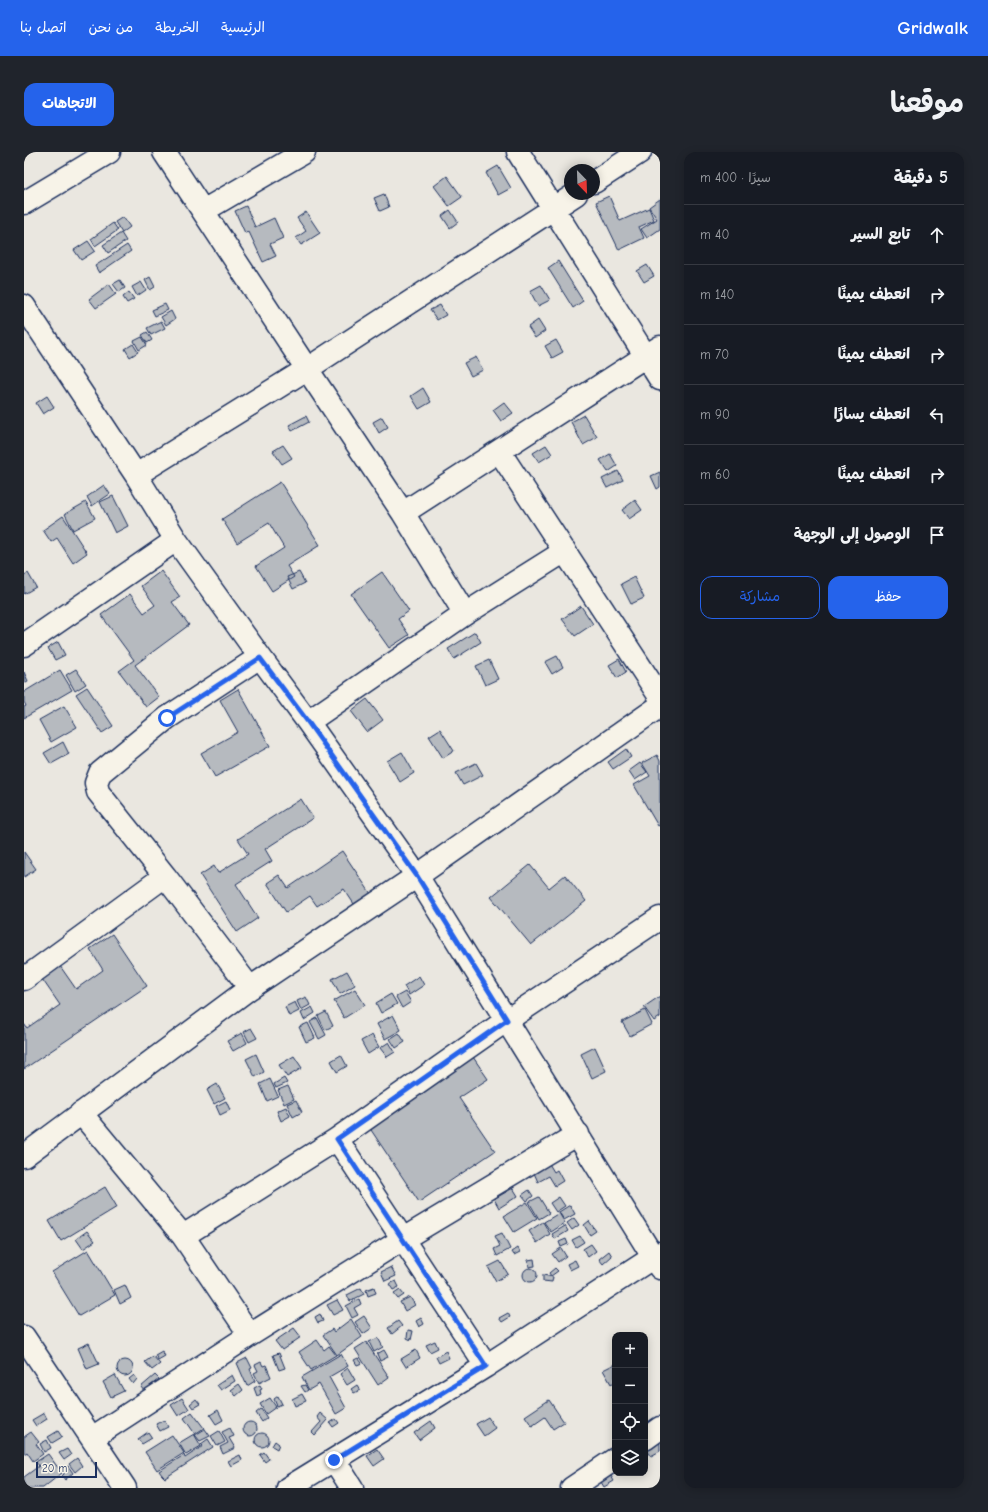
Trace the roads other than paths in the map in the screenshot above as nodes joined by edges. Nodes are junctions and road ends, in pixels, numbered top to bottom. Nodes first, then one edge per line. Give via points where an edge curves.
1 (109, 152) edge
2 (164, 152) edge
3 (304, 152) edge
4 (518, 152) edge
5 (640, 152) edge
6 (600, 178) edge
7 (567, 200) edge
8 (24, 203) edge
9 (554, 208) junction
10 (203, 211) junction
11 (24, 306) edge
12 (653, 352) edge
13 (307, 369) junction
14 (660, 380) edge
15 (500, 451) junction
16 (136, 475) junction
17 (403, 513) junction
18 (176, 540) junction
19 (565, 552) junction
20 (465, 614) junction
21 (25, 644) edge
22 (260, 658) junction
23 (660, 697) edge
24 (660, 706) edge
25 (308, 722) junction
26 (165, 876) junction
27 (417, 876) junction
28 (660, 918) edge
29 (24, 979) edge
30 (250, 988) junction
31 (507, 1020) junction
32 (81, 1112) junction
33 (578, 1134) junction
34 (337, 1139) junction
35 (24, 1156) edge
36 (183, 1236) junction
37 (403, 1239) junction
38 (658, 1259) edge
39 (250, 1335) junction
40 (24, 1337) edge
41 (486, 1366) junction
42 (660, 1428) edge
43 (648, 1436) edge
44 (92, 1438) junction
45 (334, 1460) junction
46 (612, 1461) edge
47 (125, 1488) edge
48 (288, 1488) edge
49 (352, 1488) edge
50 (572, 1488) edge

1 - 8 street
2 - 10 street
3 - 10 street
4 - 9 street
5 - 6 street
7 - 9 street
9 - 12 street
9 - 13 street
10 - 13 street
11 - 16 street
12 - 14 street
12 - 15 street
13 - 16 street
13 - 17 street
15 - 17 street
15 - 19 street
16 - 18 street
17 - 20 street
18 - 21 street
18 - 22 street
19 - 20 street
19 - 23 street
20 - 25 street
22 - 25 street
22 - 26 street via 167,718 100,774 96,783 98,792
24 - 27 street
25 - 27 street
26 - 29 street
26 - 30 street
27 - 30 street
27 - 31 street
28 - 31 street
30 - 32 street
31 - 33 street
31 - 34 street
32 - 35 street
32 - 36 street
33 - 37 street
33 - 38 street
34 - 36 street
34 - 37 street
36 - 39 street
37 - 39 street
37 - 41 street
38 - 41 street
39 - 44 street
40 - 44 street
41 - 45 street
42 - 43 street
44 - 47 street
45 - 48 street
45 - 49 street
46 - 50 street

